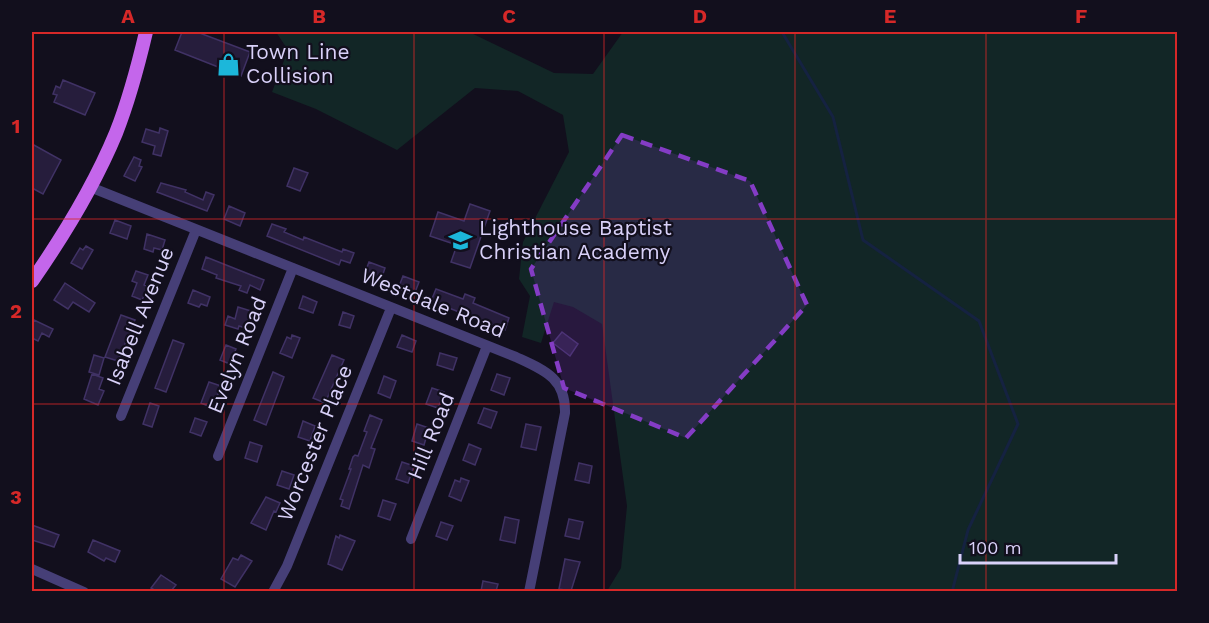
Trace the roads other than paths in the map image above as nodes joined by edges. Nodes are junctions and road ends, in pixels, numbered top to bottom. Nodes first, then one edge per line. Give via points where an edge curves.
1 (146, 32) edge
2 (90, 187) junction
3 (196, 230) junction
4 (293, 268) junction
5 (32, 281) edge
6 (391, 308) junction
7 (487, 346) junction
8 (121, 416) dead end
9 (218, 456) dead end
10 (411, 539) dead end
11 (32, 569) edge
12 (84, 591) edge
13 (273, 591) edge
14 (529, 591) edge

1 - 2 main road via 123,114
2 - 3 street, Westdale Road
2 - 5 main road
3 - 4 street, Westdale Road
3 - 8 street, Isabell Avenue
4 - 6 street, Westdale Road
4 - 9 street, Evelyn Road
6 - 7 street, Westdale Road
6 - 13 street, Worcester Place
7 - 10 street, Hill Road
7 - 14 street, Westdale Road via 546,371 558,384 565,401 565,419
11 - 12 street

